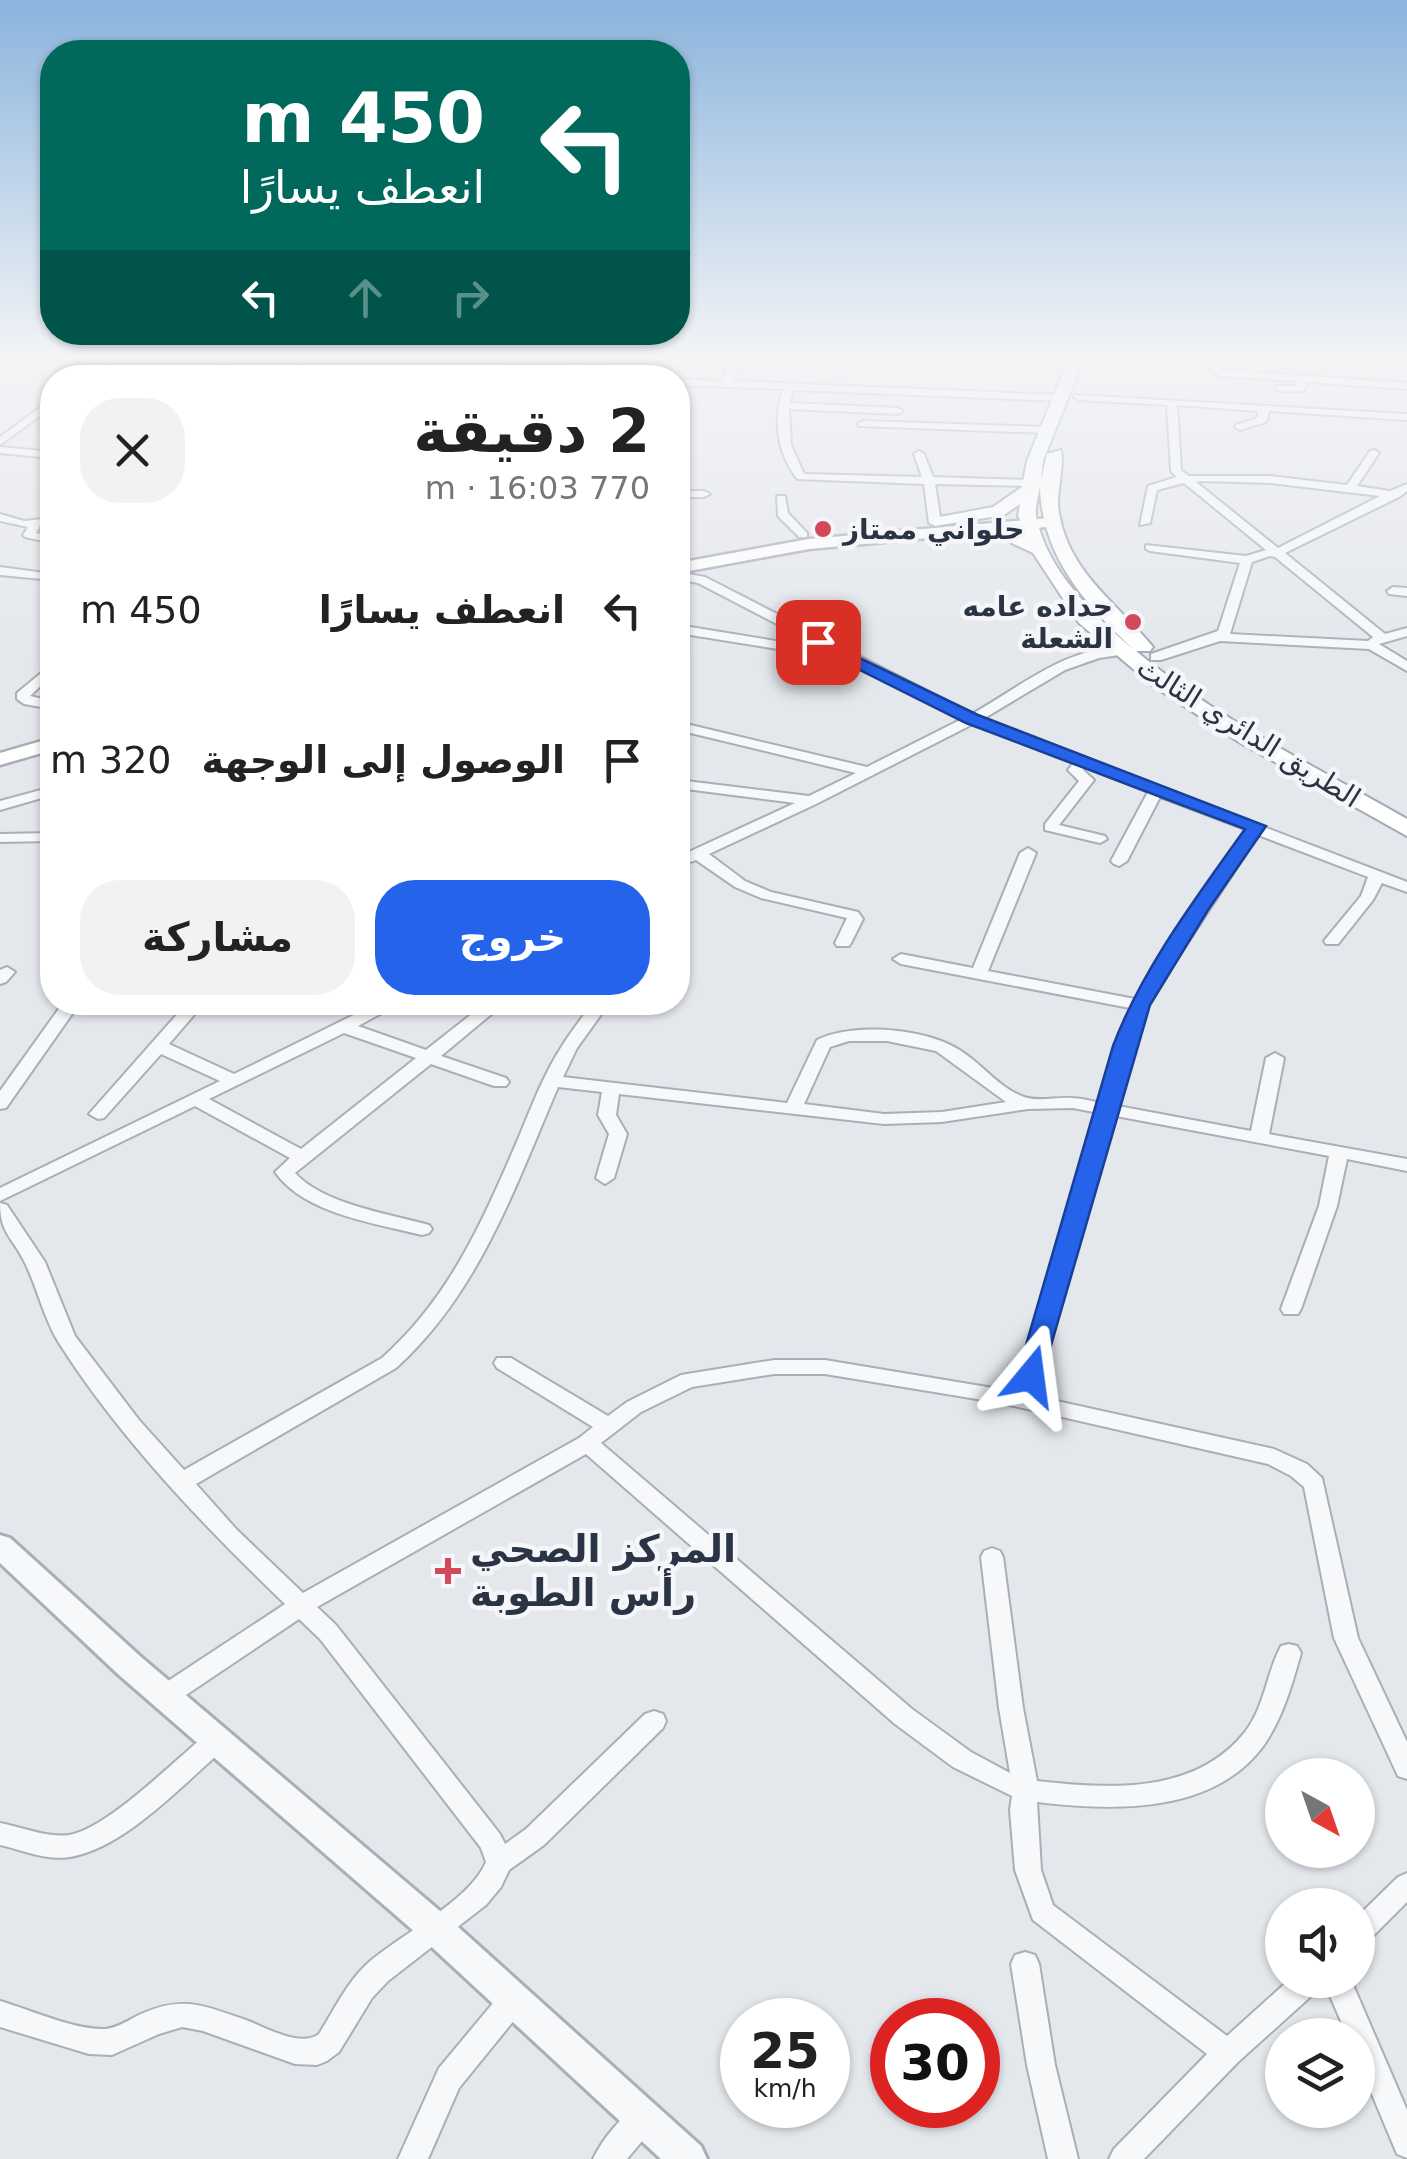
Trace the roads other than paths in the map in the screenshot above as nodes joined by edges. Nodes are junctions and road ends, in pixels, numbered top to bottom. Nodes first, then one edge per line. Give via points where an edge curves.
1 (793, 459) edge
2 (921, 459) edge
3 (1038, 459) edge
4 (1053, 459) edge
5 (1175, 459) edge
6 (1370, 459) edge
7 (1183, 478) junction
8 (928, 482) junction
9 (1029, 487) junction
10 (1350, 488) junction
11 (1407, 488) edge
12 (690, 494) edge
13 (704, 494) dead end
14 (1395, 494) junction
15 (781, 498) dead end
16 (0, 517) edge
17 (1039, 519) junction
18 (40, 523) edge
19 (1144, 523) dead end
20 (36, 524) junction
21 (943, 525) junction
22 (803, 536) junction
23 (40, 537) edge
24 (1150, 547) dead end
25 (1040, 549) junction
26 (1273, 553) junction
27 (690, 556) edge
28 (706, 556) junction
29 (1248, 560) junction
30 (690, 563) edge
31 (0, 572) edge
32 (40, 575) edge
33 (690, 578) edge
34 (701, 580) junction
35 (690, 631) edge
36 (1407, 632) edge
37 (1219, 637) junction
38 (1377, 642) junction
39 (1120, 651) junction
40 (843, 655) junction
41 (1156, 658) junction
42 (1407, 667) edge
43 (40, 679) edge
44 (40, 703) edge
45 (972, 719) junction
46 (690, 729) edge
47 (40, 735) edge
48 (0, 746) edge
49 (40, 747) edge
50 (0, 759) edge
51 (1082, 762) junction
52 (869, 772) junction
53 (690, 786) edge
54 (1156, 790) junction
55 (40, 795) edge
56 (812, 801) junction
57 (0, 806) edge
58 (1407, 812) edge
59 (1256, 826) junction
60 (1407, 829) edge
61 (40, 837) edge
62 (0, 838) edge
63 (1100, 839) dead end
64 (1028, 853) dead end
65 (697, 854) junction
66 (690, 857) edge
67 (1119, 861) dead end
68 (1378, 875) junction
69 (1407, 887) edge
70 (1332, 941) dead end
71 (844, 943) dead end
72 (901, 959) dead end
73 (980, 974) junction
74 (1139, 1005) junction
75 (63, 1015) edge
76 (185, 1015) edge
77 (370, 1015) edge
78 (482, 1015) edge
79 (593, 1015) edge
80 (346, 1028) junction
81 (158, 1046) junction
82 (1275, 1058) dead end
83 (429, 1059) junction
84 (235, 1080) junction
85 (552, 1081) junction
86 (500, 1082) dead end
87 (611, 1089) junction
88 (197, 1100) junction
89 (0, 1104) edge
90 (1028, 1104) junction
91 (1108, 1108) junction
92 (793, 1109) junction
93 (98, 1114) dead end
94 (1259, 1136) junction
95 (1340, 1152) junction
96 (299, 1156) junction
97 (1407, 1165) edge
98 (604, 1178) dead end
99 (0, 1195) edge
100 (0, 1210) edge
101 (422, 1228) dead end
102 (1291, 1309) dead end
103 (504, 1363) dead end
104 (999, 1396) junction
105 (606, 1426) junction
106 (587, 1443) junction
107 (181, 1482) junction
108 (0, 1546) edge
109 (992, 1557) dead end
110 (302, 1606) junction
111 (1289, 1653) dead end
112 (164, 1696) junction
113 (654, 1721) dead end
114 (216, 1741) junction
115 (1407, 1769) edge
116 (1026, 1790) junction
117 (0, 1834) edge
118 (499, 1862) junction
119 (1407, 1885) edge
120 (1375, 1916) edge
121 (435, 1928) junction
122 (1025, 1964) dead end
123 (1289, 1998) edge
124 (1344, 1998) edge
125 (514, 1999) junction
126 (0, 2014) edge
127 (1228, 2053) junction
128 (644, 2117) junction
129 (1407, 2144) edge
130 (413, 2159) edge
131 (608, 2159) edge
132 (688, 2159) edge
133 (1063, 2159) edge
134 (1124, 2159) edge

1 - 8 street via 801,478
2 - 8 street
3 - 9 main road, الطريق الدائري الثالث
4 - 17 main road, الطريق الدائري الثالث
5 - 7 street
6 - 10 street
7 - 10 street
7 - 19 street via 1152,488
7 - 26 street
8 - 9 street
8 - 21 street
9 - 17 main road, الطريق الدائري الثالث
9 - 21 main road via 998,510
10 - 14 street
11 - 14 street
12 - 13 street
14 - 26 street
15 - 22 street via 782,514
16 - 20 street
17 - 21 main road
17 - 25 main road, الطريق الدائري الثالث
17 - 41 main road, الطريق الدائري الثالث via 1066,566
18 - 20 street
20 - 23 street via 29,534
21 - 22 main road
21 - 25 main road via 1004,533
21 - 28 main road
22 - 28 main road
24 - 29 street
25 - 39 main road, الطريق الدائري الثالث via 1086,619
26 - 29 street
26 - 38 street
27 - 28 main road
28 - 30 main road
28 - 34 street via 698,568
29 - 37 street
31 - 32 street
33 - 34 street
34 - 40 street
35 - 40 street
36 - 38 street
37 - 38 street
37 - 41 street
38 - 42 street
39 - 45 street via 1056,666
39 - 60 main road, الطريق الدائري الثالث via 1248,737
40 - 45 street
41 - 58 main road, الطريق الدائري الثالث
43 - 44 street via 22,696
45 - 51 street
45 - 52 street
46 - 52 street
47 - 48 main road
49 - 50 main road
51 - 54 street
51 - 63 street via 1075,770 1087,780 1050,828
52 - 56 street
53 - 56 street
54 - 59 street
54 - 67 street
55 - 57 street
56 - 65 street
59 - 68 street
59 - 74 street
61 - 62 street
64 - 73 street
65 - 66 street
65 - 71 street via 753,890 852,915
68 - 69 street
68 - 70 street
72 - 73 street
73 - 74 street
74 - 91 street
75 - 89 street
76 - 81 street
77 - 80 street
78 - 83 street
79 - 85 street
80 - 83 street
80 - 84 street
81 - 84 street
81 - 93 street
82 - 94 street
83 - 86 street
83 - 96 street
84 - 88 street
85 - 87 street
85 - 107 street via 473,1254 416,1343
87 - 92 street
87 - 98 street via 607,1116 618,1134
88 - 96 street
88 - 99 street
90 - 91 street
90 - 92 street via 915,1119
90 - 92 street via 993,1089 946,1049 854,1032 823,1044
91 - 94 street
91 - 104 street via 1031,1376
94 - 95 street
95 - 97 street
95 - 102 street
96 - 101 street via 286,1168 290,1182 346,1208
100 - 107 street via 35,1262 66,1338
103 - 105 street
104 - 105 street via 825,1366 774,1367 688,1380
104 - 115 street via 1274,1457 1299,1470 1321,1501 1346,1638
105 - 106 street
106 - 110 street
106 - 116 street via 888,1704 994,1780
107 - 110 street
108 - 112 street
109 - 116 street
110 - 112 street
110 - 118 street via 474,1820
111 - 116 street via 1270,1718 1256,1740 1198,1783 1137,1797
112 - 114 street
113 - 118 street via 534,1837
114 - 117 street via 100,1834 73,1846
114 - 121 street
116 - 127 street via 1028,1870 1042,1912
118 - 121 street via 477,1897
119 - 120 street
121 - 125 street
121 - 126 street via 362,1988 329,2044 310,2054 182,2014 112,2042 89,2042
122 - 133 street
123 - 127 street
124 - 129 street
125 - 128 street
125 - 130 street via 449,2078
127 - 134 street
128 - 131 street
128 - 132 street

